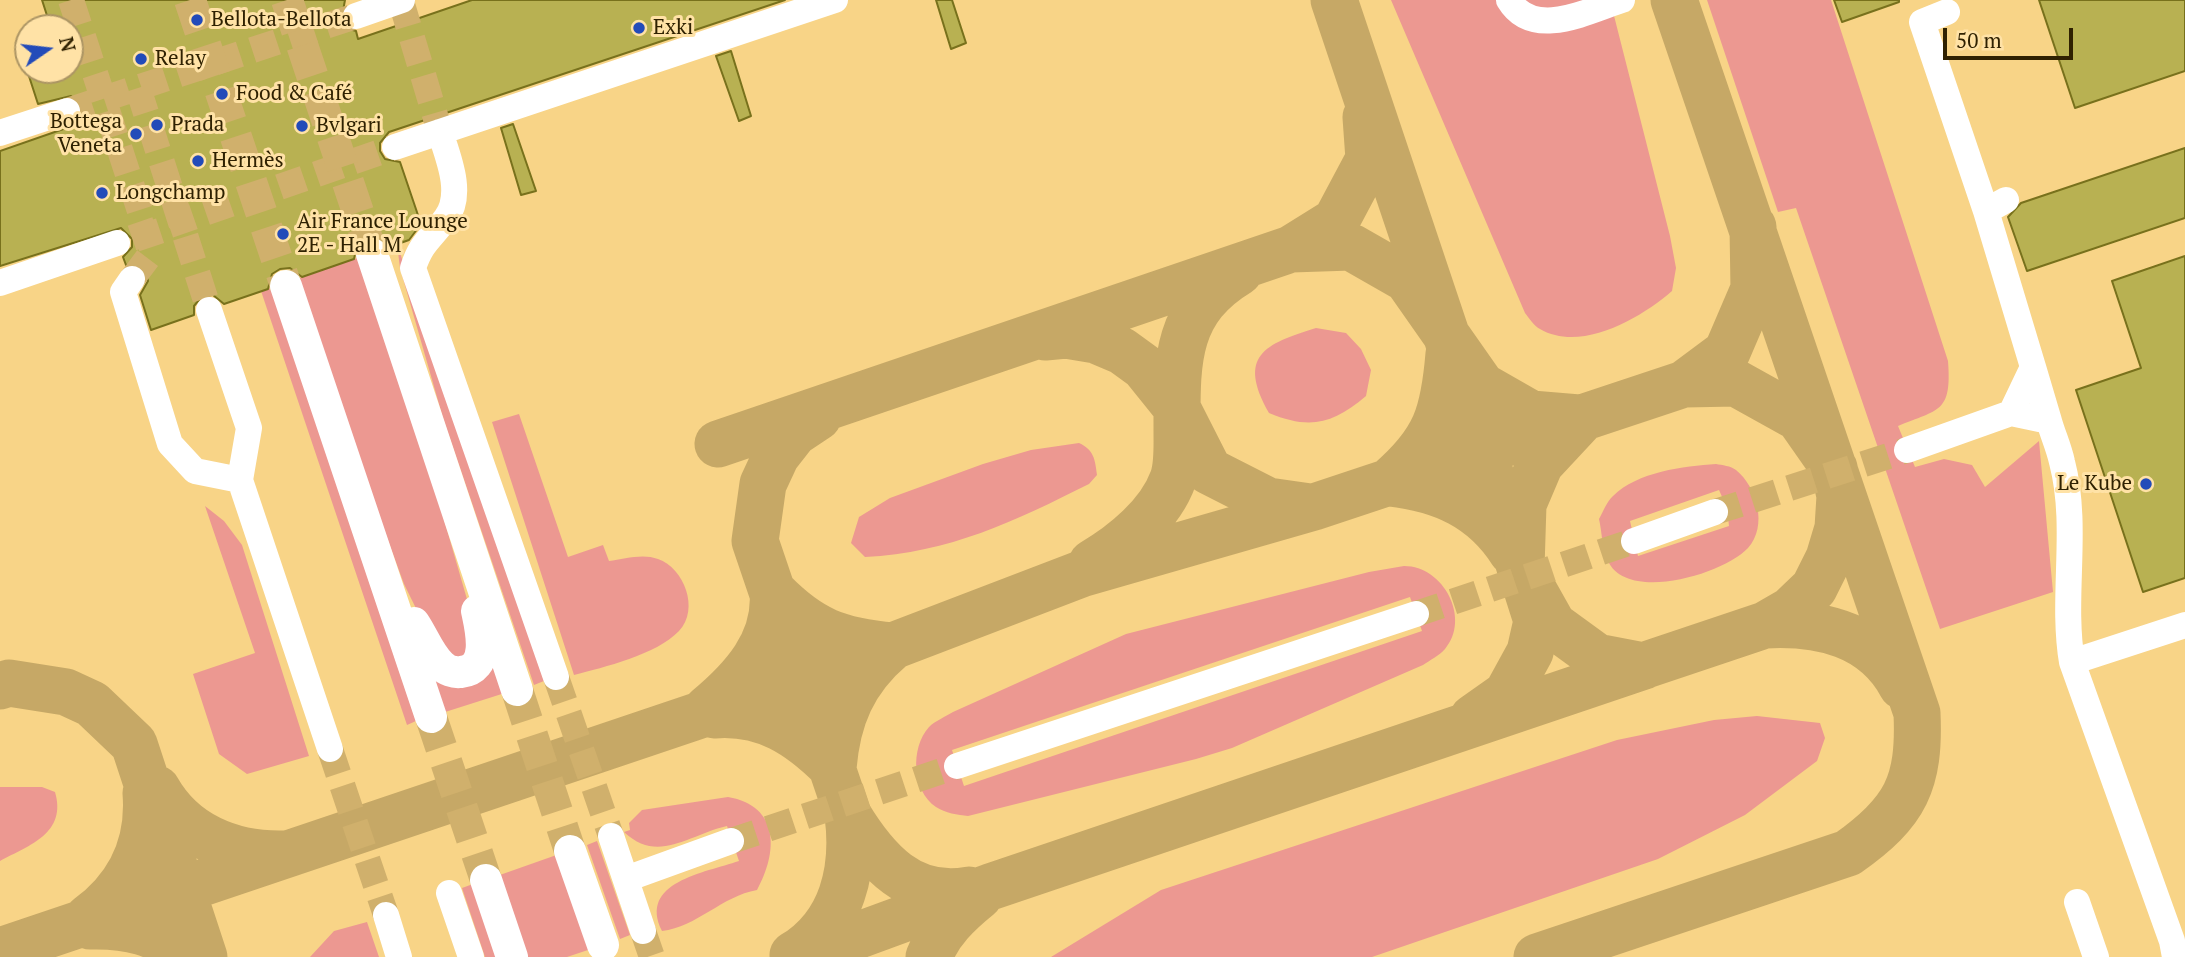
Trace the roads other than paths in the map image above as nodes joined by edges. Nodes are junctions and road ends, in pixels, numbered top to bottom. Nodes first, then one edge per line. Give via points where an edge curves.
1 (402, 0) edge
2 (835, 0) edge
3 (1508, 0) edge
4 (1622, 0) edge
5 (1918, 11) edge
6 (1947, 12) dead end
7 (356, 16) tunnel mouth
8 (67, 111) tunnel mouth
9 (440, 132) junction
10 (0, 133) edge
11 (396, 147) tunnel mouth
12 (117, 243) tunnel mouth
13 (372, 254) tunnel mouth
14 (132, 279) tunnel mouth
15 (0, 283) edge
16 (286, 286) tunnel mouth
17 (209, 310) tunnel mouth
18 (2033, 367) junction
19 (2011, 414) junction
20 (2049, 421) junction
21 (1907, 450) tunnel mouth
22 (240, 480) junction
23 (455, 504) junction
24 (1715, 512) tunnel mouth
25 (1634, 541) tunnel mouth
26 (387, 580) junction
27 (1416, 614) tunnel mouth
28 (2185, 625) edge
29 (2072, 662) junction
30 (556, 677) tunnel mouth
31 (517, 690) tunnel mouth
32 (432, 717) tunnel mouth
33 (330, 748) tunnel mouth
34 (957, 766) tunnel mouth
35 (611, 836) tunnel mouth
36 (731, 841) tunnel mouth
37 (570, 850) tunnel mouth
38 (626, 879) junction
39 (486, 880) tunnel mouth
40 (449, 893) dead end
41 (2077, 902) dead end
42 (386, 915) tunnel mouth
43 (643, 931) tunnel mouth
44 (603, 945) dead end
45 (399, 957) edge
46 (471, 957) edge
47 (512, 957) edge
48 (2095, 957) edge
49 (2175, 957) edge

1 - 7 lane
2 - 9 lane
3 - 4 lane via 1526,18 1537,21 1561,19
5 - 6 lane
5 - 18 lane via 1996,206
8 - 10 lane
9 - 11 lane
9 - 30 lane via 454,200 448,216 420,246 413,268
12 - 15 lane
13 - 23 main road
14 - 22 lane via 123,292 170,444 195,471
16 - 26 main road
17 - 22 lane via 249,428
18 - 19 lane
18 - 20 lane
19 - 20 lane
19 - 21 lane
20 - 29 lane via 2063,464 2068,513 2067,635
22 - 33 lane
23 - 26 main road via 482,642 474,666 454,672 439,663
23 - 31 main road
24 - 25 lane
26 - 32 main road
27 - 34 lane
28 - 29 lane
29 - 49 lane
35 - 38 lane
36 - 38 lane
37 - 44 main road
38 - 43 lane
39 - 47 main road
40 - 46 lane
41 - 48 lane
42 - 45 lane

